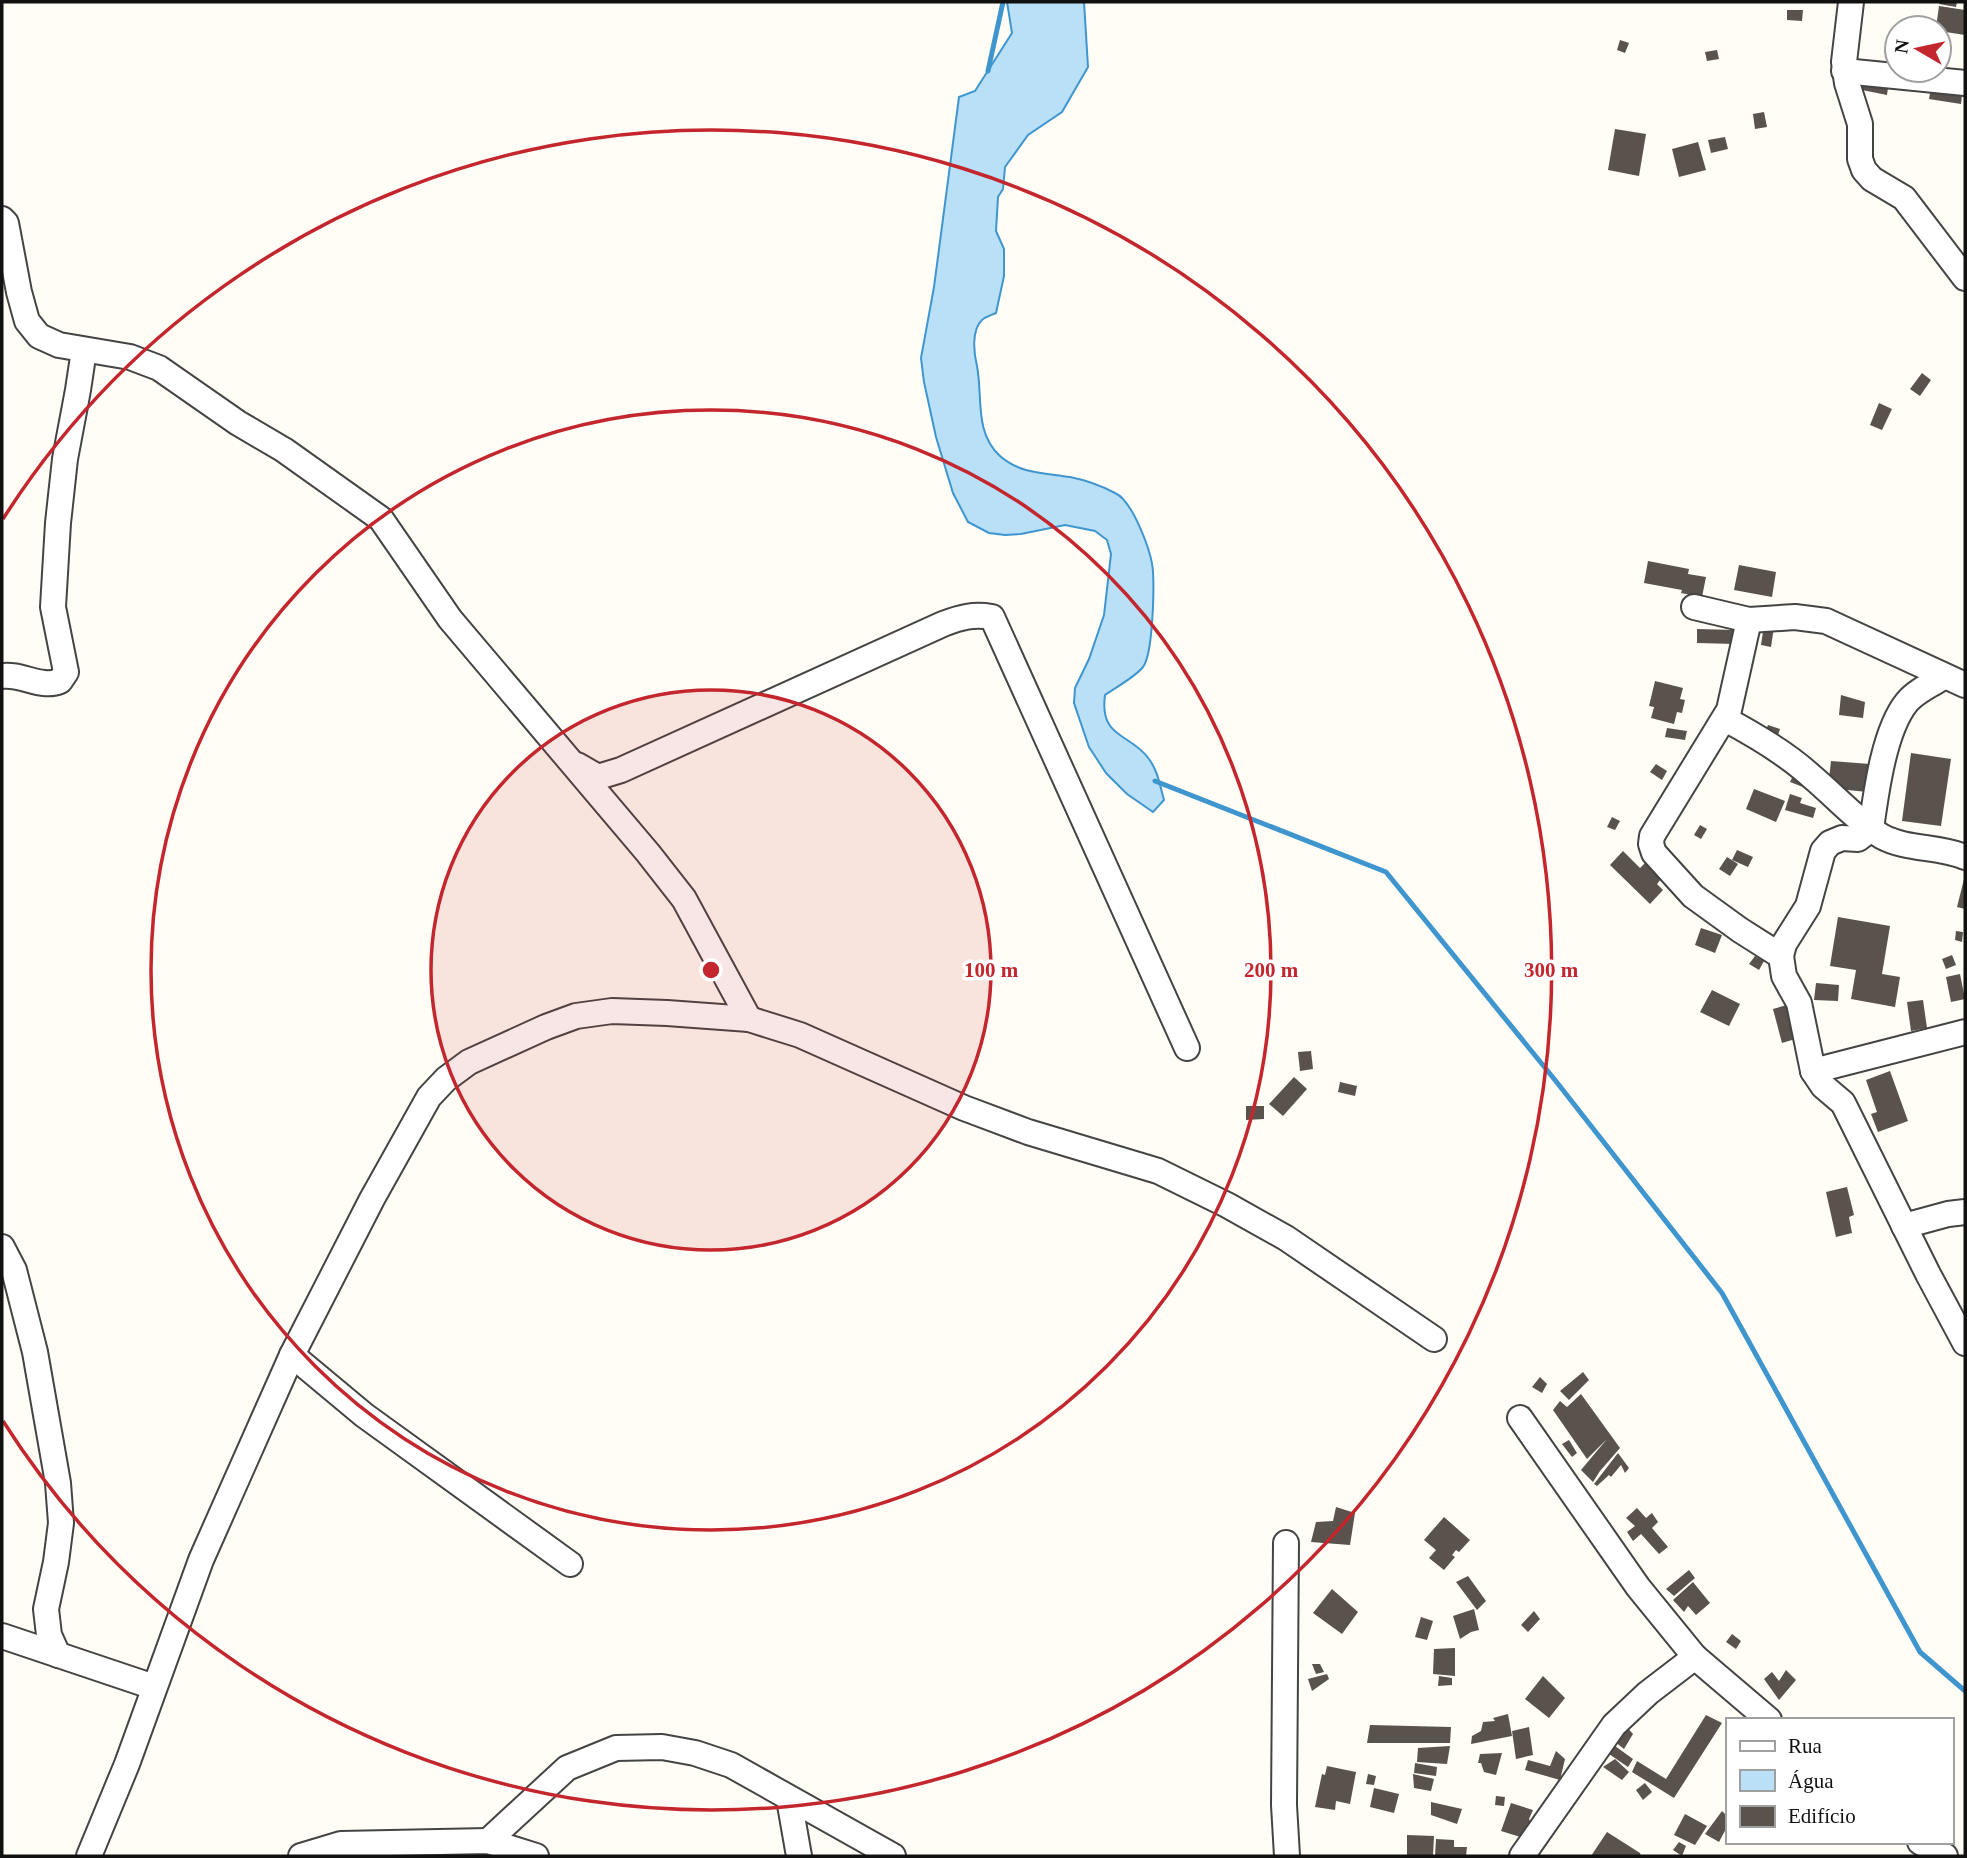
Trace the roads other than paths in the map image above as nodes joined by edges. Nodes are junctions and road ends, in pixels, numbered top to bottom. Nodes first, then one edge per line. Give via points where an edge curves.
1 (1851, 2) edge
2 (1844, 71) junction
3 (1965, 83) edge
4 (2, 219) edge
5 (1964, 274) edge
6 (83, 350) junction
7 (1693, 607) dead end
8 (1749, 620) junction
9 (2, 676) edge
10 (1954, 681) edge
11 (1725, 719) junction
12 (570, 761) junction
13 (1871, 829) junction
14 (1965, 857) edge
15 (1781, 956) junction
16 (749, 1019) junction
17 (1965, 1032) edge
18 (1187, 1048) dead end
19 (1813, 1071) junction
20 (1965, 1212) edge
21 (1904, 1226) junction
22 (2, 1247) edge
23 (1434, 1339) dead end
24 (1965, 1343) edge
25 (292, 1354) junction
26 (1520, 1418) dead end
27 (1286, 1543) dead end
28 (570, 1564) dead end
29 (2, 1636) edge
30 (58, 1655) junction
31 (1695, 1657) junction
32 (154, 1687) junction
33 (1767, 1718) edge
34 (789, 1799) junction
35 (488, 1841) junction
36 (1924, 1844) edge
37 (89, 1856) edge
38 (301, 1856) edge
39 (536, 1856) edge
40 (799, 1856) edge
41 (893, 1856) edge
42 (1287, 1856) edge
43 (1522, 1856) edge
44 (1945, 1856) edge

1 - 2 street
2 - 3 street
2 - 5 street via 1860,124 1864,170 1905,198
4 - 6 street via 27,321 39,336
6 - 9 street via 65,459 54,583 53,607 66,672 60,681 49,684
6 - 12 street via 130,357 159,368 381,519 450,619
7 - 8 street
8 - 10 street via 1795,617 1826,621
8 - 11 street
10 - 13 street via 1906,703 1879,774
11 - 13 street via 1809,773
11 - 15 street via 1674,798 1651,844 1693,896
12 - 16 street via 684,899
12 - 18 street via 598,777 943,624 970,615 992,617
13 - 14 street via 1884,838
13 - 15 street via 1858,839 1830,843 1823,851 1808,906
15 - 19 street via 1784,976 1799,1003
16 - 23 street via 825,1045 919,1090 1028,1132 1158,1171 1286,1238
16 - 25 street via 612,1011 576,1016 468,1062 429,1097
17 - 19 street
19 - 21 street via 1843,1103
20 - 21 street
21 - 24 street
22 - 30 street via 14,1270 35,1352 58,1483 61,1524 46,1609
25 - 28 street via 364,1415
25 - 32 street via 201,1560
26 - 31 street via 1639,1587
27 - 42 street
29 - 30 street
30 - 32 street
31 - 33 street
31 - 43 street via 1614,1725
32 - 37 street
34 - 35 street via 731,1766 695,1753 662,1747 616,1748 567,1768
34 - 40 street
34 - 41 street
35 - 38 street via 341,1844
35 - 39 street
36 - 44 street

